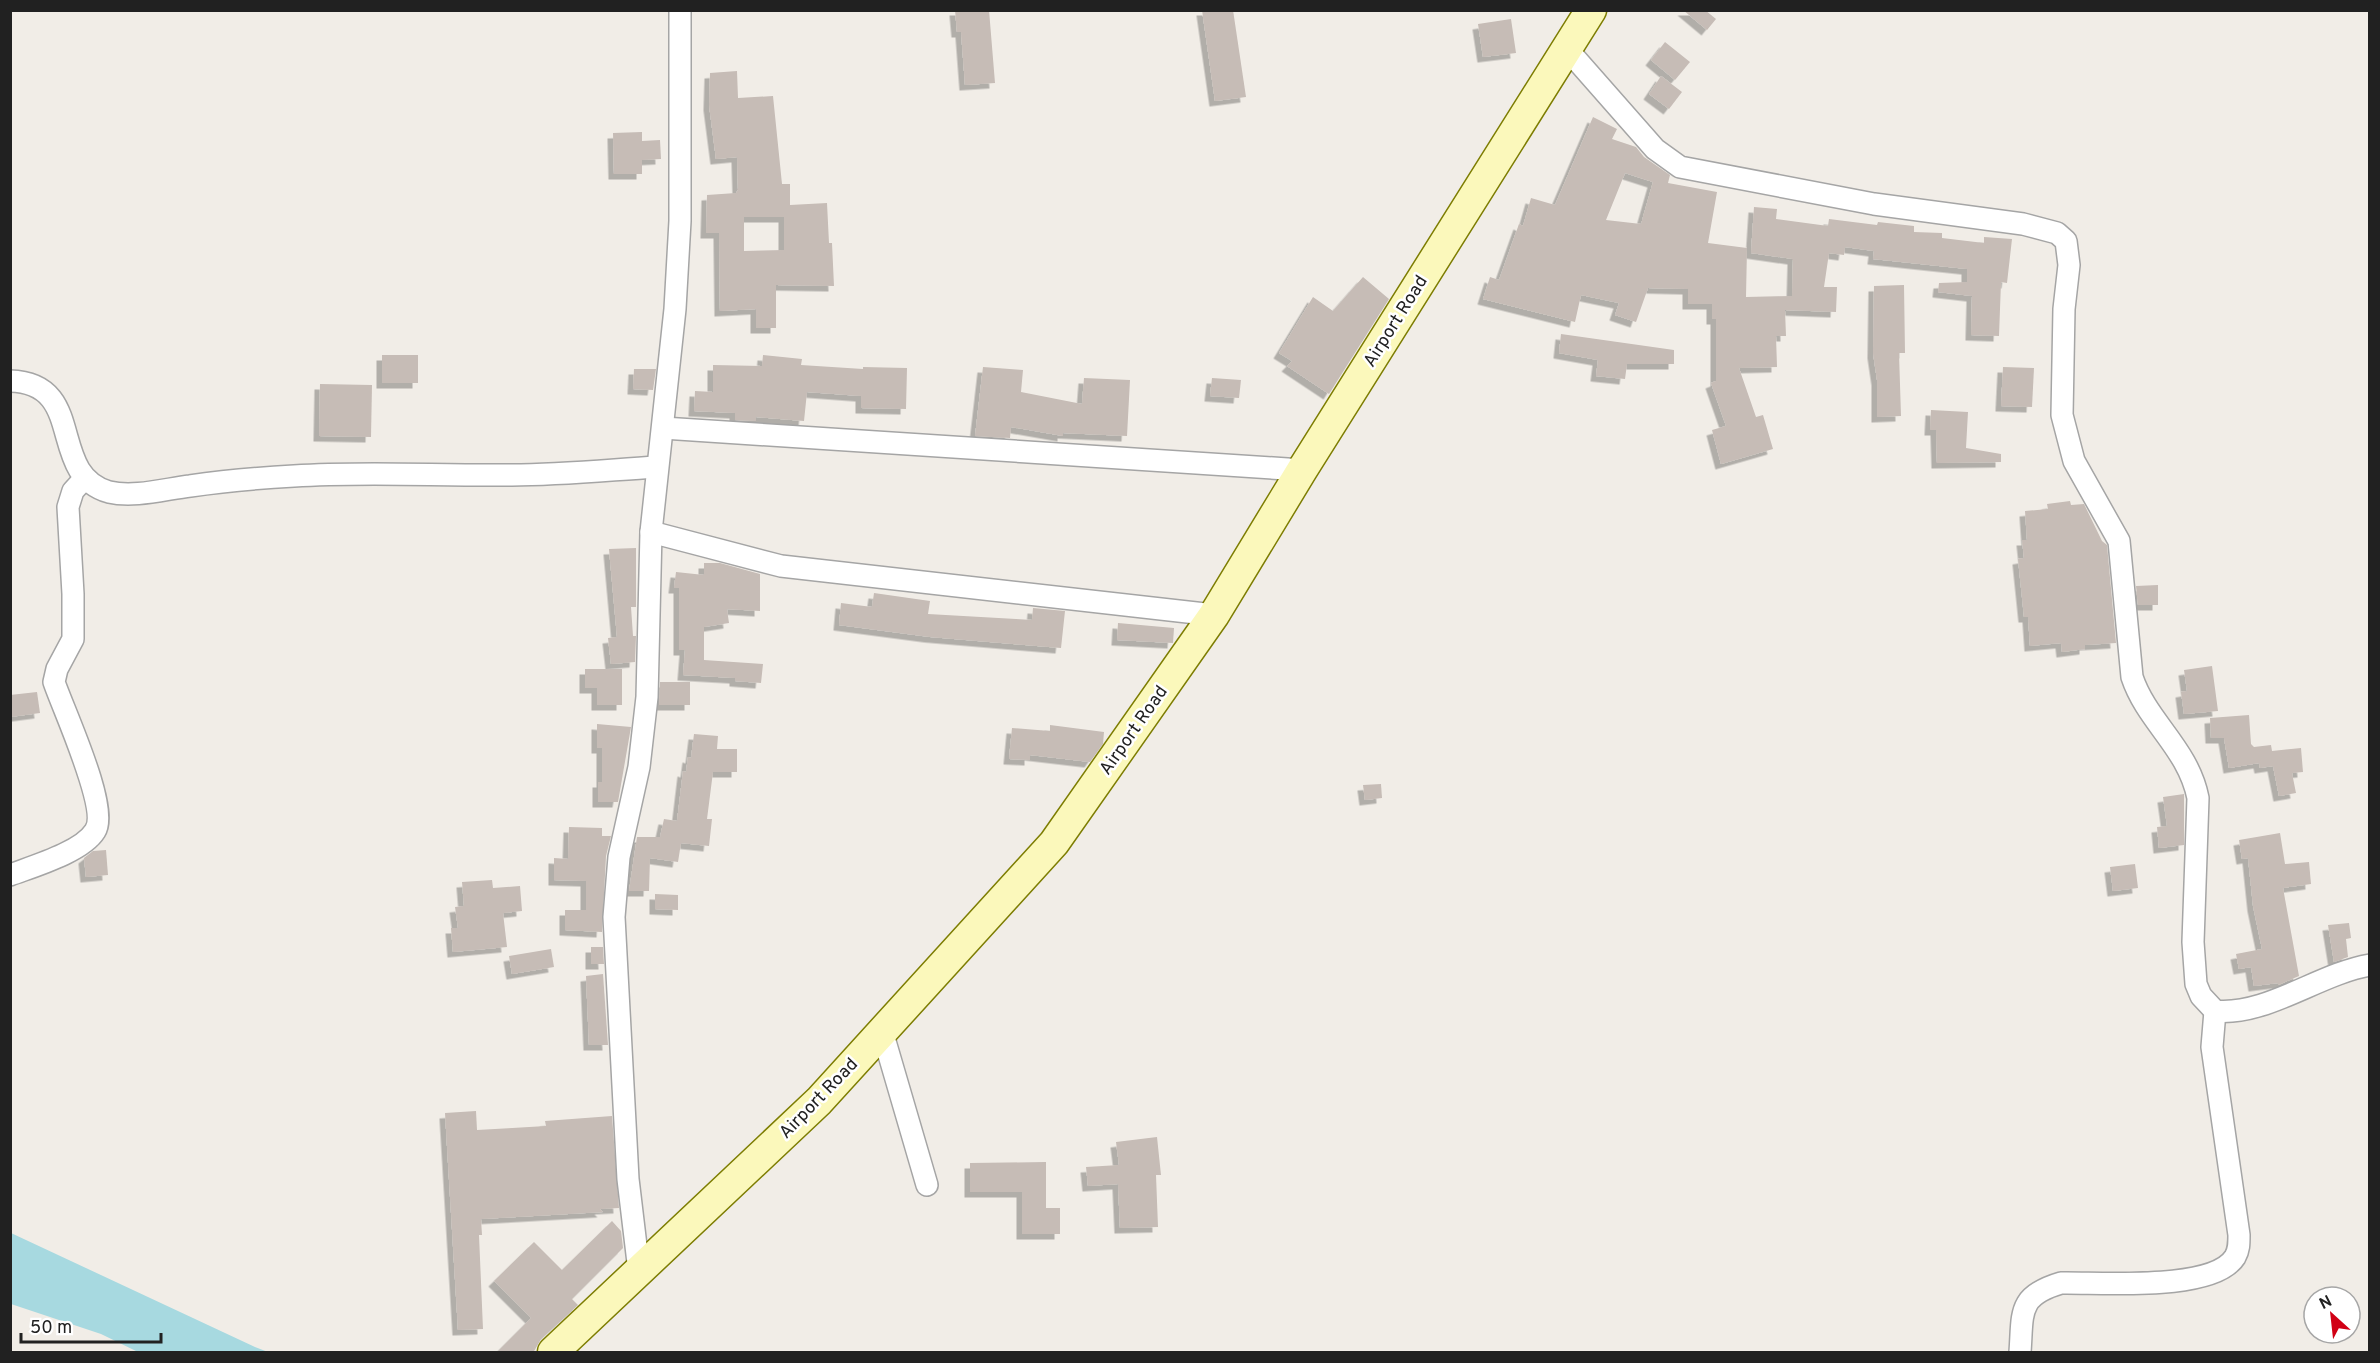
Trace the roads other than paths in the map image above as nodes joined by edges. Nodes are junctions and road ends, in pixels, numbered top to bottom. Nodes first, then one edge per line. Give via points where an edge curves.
1 (680, 10) edge
2 (1591, 10) edge
3 (1567, 49) junction
4 (10, 381) edge
5 (663, 428) junction
6 (656, 467) junction
7 (1302, 470) junction
8 (84, 479) junction
9 (651, 532) junction
10 (1214, 615) junction
11 (10, 875) edge
12 (2370, 965) edge
13 (2215, 1011) junction
14 (882, 1031) junction
15 (927, 1185) dead end
16 (639, 1271) junction
17 (553, 1353) edge
18 (2020, 1353) edge

1 - 5 street via 680,221
2 - 3 main road, Airport Road
3 - 7 main road, Airport Road
3 - 13 street via 1655,149 1680,167 1874,204 2023,224 2057,233 2066,241 2069,266 2063,321 2062,415 2074,461 2121,547 2135,688 2195,781 2196,984
4 - 8 street via 36,385 54,399 74,462
5 - 6 street
5 - 7 street
6 - 8 street via 513,475 316,474 121,494
6 - 9 street
7 - 10 main road, Airport Road
8 - 11 street via 68,507 73,639 54,682 85,763 99,820 96,830 68,852
9 - 10 street via 781,566
9 - 16 street via 647,698 639,767 619,857 614,917 628,1179
10 - 14 main road, Airport Road via 1054,843
12 - 13 street via 2335,974 2236,1013
13 - 18 street via 2212,1047 2239,1235 2234,1259 2209,1275 2185,1280 2061,1283 2047,1287 2027,1300
14 - 15 street
14 - 16 main road, Airport Road via 819,1101
16 - 17 main road, Airport Road

